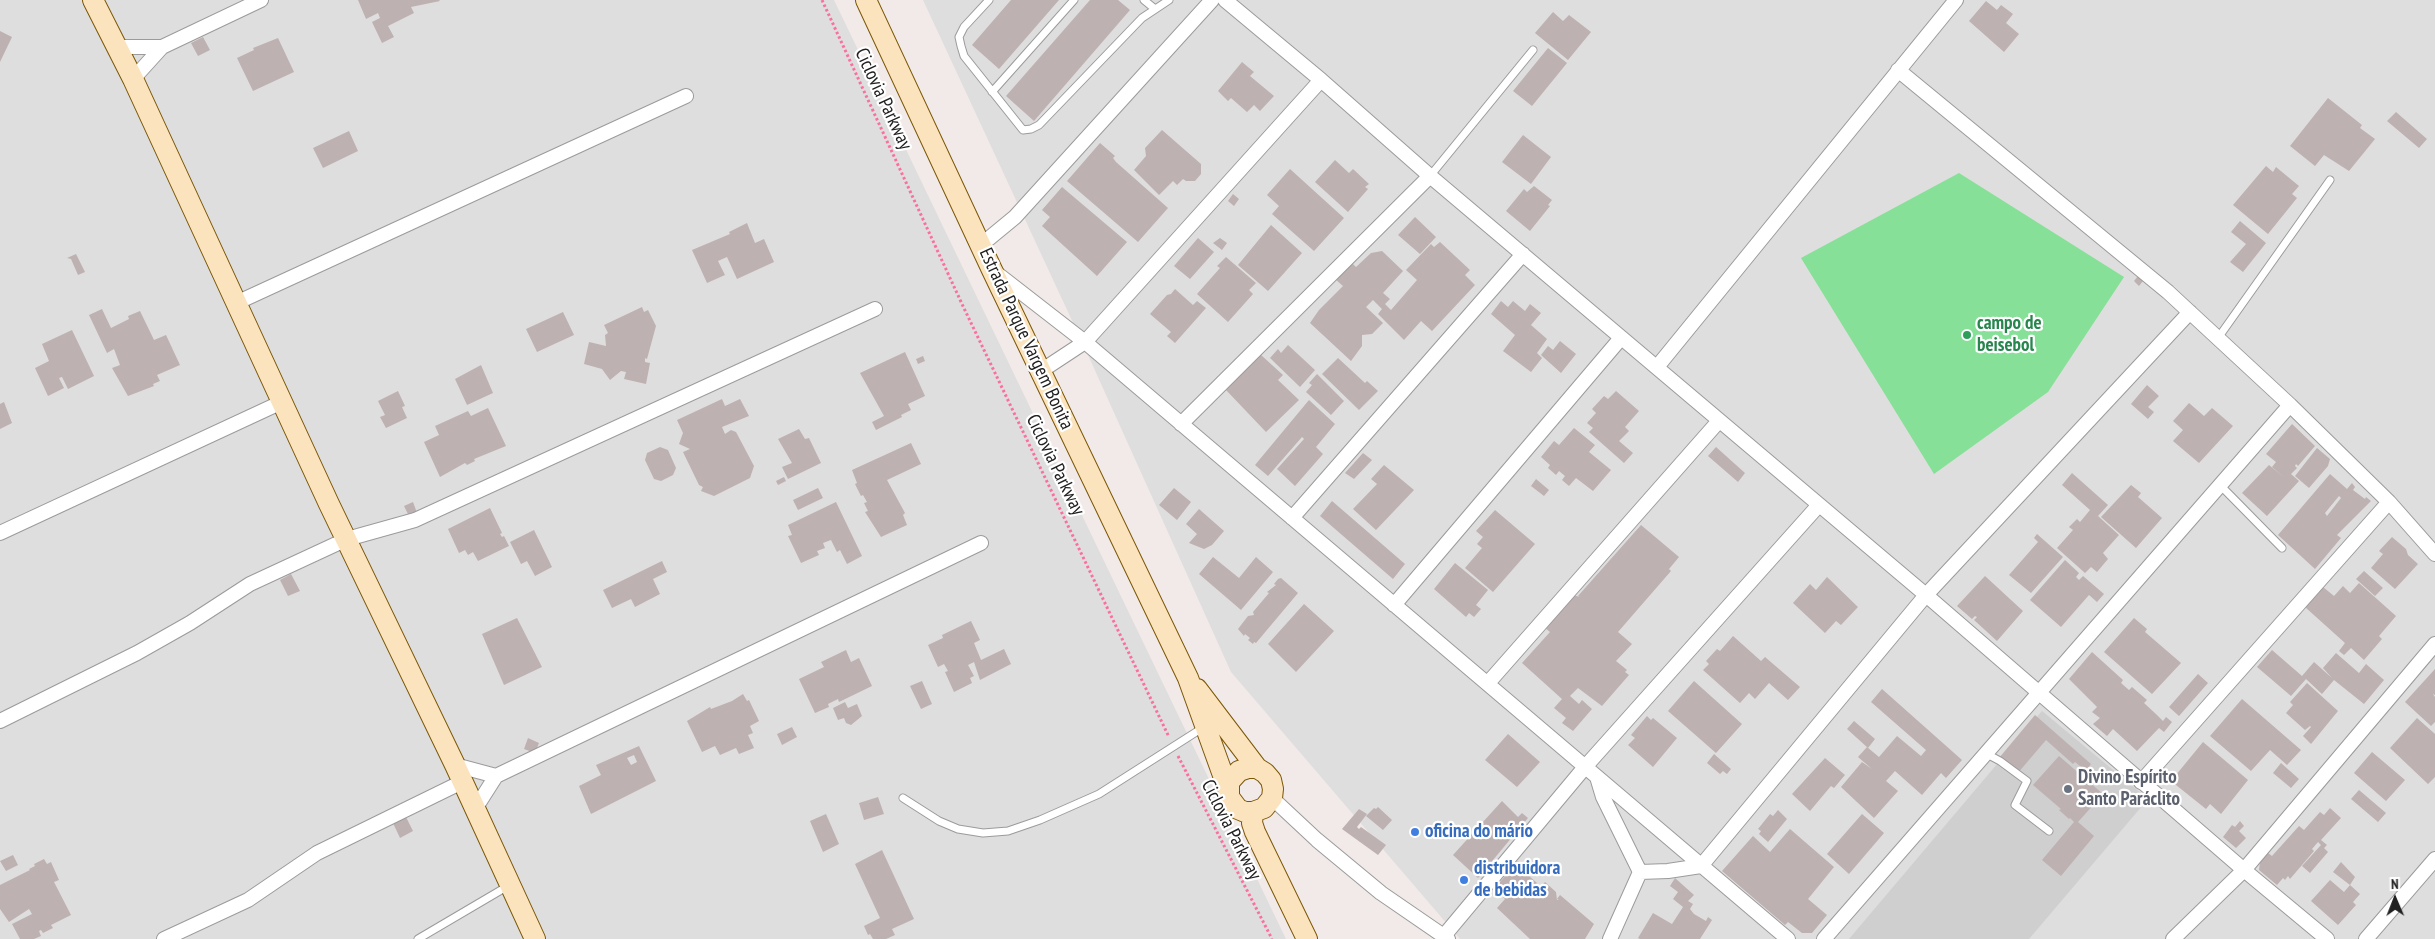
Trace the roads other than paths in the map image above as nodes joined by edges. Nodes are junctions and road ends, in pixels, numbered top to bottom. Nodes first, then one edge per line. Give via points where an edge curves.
1 (94, 0) edge
2 (261, 0) edge
3 (866, 0) edge
4 (989, 0) edge
5 (1074, 0) edge
6 (1144, 0) edge
7 (1169, 0) edge
8 (1212, 0) edge
9 (1225, 0) edge
10 (1956, 0) edge
11 (1155, 9) junction
12 (116, 47) junction
13 (162, 47) junction
14 (1532, 50) dead end
15 (1898, 70) junction
16 (133, 79) junction
17 (1321, 80) junction
18 (992, 92) junction
19 (686, 96) dead end
20 (1430, 176) junction
21 (2330, 180) dead end
22 (981, 245) junction
23 (1523, 254) junction
24 (992, 270) junction
25 (236, 303) junction
26 (875, 309) dead end
27 (2190, 312) junction
28 (1621, 338) junction
29 (2218, 338) junction
30 (1085, 342) junction
31 (1657, 367) junction
32 (1041, 371) junction
33 (282, 402) junction
34 (2290, 405) junction
35 (1718, 422) junction
36 (1181, 424) junction
37 (2220, 485) junction
38 (2389, 502) junction
39 (1818, 506) junction
40 (1292, 518) junction
41 (0, 533) edge
42 (347, 539) junction
43 (981, 544) dead end
44 (2282, 548) dead end
45 (2435, 554) edge
46 (1926, 595) junction
47 (1394, 604) junction
48 (2435, 644) edge
49 (1188, 678) junction
50 (1488, 683) junction
51 (2039, 692) junction
52 (0, 721) edge
53 (1205, 727) junction
54 (1986, 754) junction
55 (1585, 767) junction
56 (1257, 768) junction
57 (458, 773) junction
58 (496, 776) junction
59 (1597, 777) junction
60 (2141, 782) junction
61 (1228, 790) junction
62 (903, 798) dead end
63 (1272, 798) junction
64 (475, 809) junction
65 (1253, 812) junction
66 (2049, 831) dead end
67 (2435, 859) edge
68 (1701, 866) junction
69 (2244, 870) junction
70 (1640, 872) junction
71 (510, 885) junction
72 (1446, 938) edge
73 (164, 939) edge
74 (418, 939) edge
75 (535, 939) edge
76 (1307, 939) edge
77 (1610, 939) edge
78 (1788, 939) edge
79 (1824, 939) edge
80 (2173, 939) edge
81 (2327, 939) edge
82 (2366, 939) edge

1 - 12 street
2 - 13 street
3 - 22 street, Estrada Parque Vargem Bonita
4 - 18 lane via 964,27 960,37 964,56
5 - 18 lane
6 - 11 lane
7 - 11 lane
8 - 22 street via 1015,217
9 - 17 street
10 - 15 street
11 - 18 lane via 1142,18 1031,129 1023,130
12 - 13 street
12 - 16 street
13 - 16 street
14 - 20 lane
15 - 27 street
15 - 31 street
16 - 25 street
17 - 20 street
17 - 30 street
19 - 25 street
20 - 23 street
20 - 36 street
21 - 29 lane
22 - 24 street, Estrada Parque Vargem Bonita
23 - 28 street
23 - 40 street
24 - 30 street
24 - 32 street, Estrada Parque Vargem Bonita
25 - 33 street
26 - 42 street via 416,520
27 - 29 street
27 - 46 street
28 - 31 street
28 - 47 street
29 - 34 street
30 - 32 street
30 - 36 street
31 - 35 street
32 - 49 street, Estrada Parque Vargem Bonita
33 - 41 street
33 - 42 street
34 - 37 street
34 - 38 street
35 - 39 street
35 - 50 street
36 - 40 street
37 - 44 lane
37 - 51 street
38 - 45 street
38 - 60 street
39 - 46 street
39 - 55 street
40 - 47 street
42 - 52 street via 250,584 137,653
42 - 57 street
43 - 58 street
46 - 51 street
46 - 68 street
47 - 50 street
48 - 69 street
49 - 53 street, Estrada Parque Vargem Bonita
49 - 56 street, Estrada Parque Vargem Bonita
50 - 55 street
51 - 54 street
51 - 60 street
53 - 61 street, Estrada Parque Vargem Bonita
53 - 62 lane via 1099,794 1008,831 982,833 953,827
54 - 66 lane via 2027,782 2015,805
54 - 79 street
55 - 59 street
55 - 72 street
56 - 61 street via 1239,771 1233,776
56 - 63 street via 1271,780
57 - 58 street
57 - 64 street
57 - 73 street via 318,853 248,900
58 - 64 street
59 - 68 street
59 - 70 street via 1603,797
60 - 69 street
61 - 65 street via 1232,804 1238,809
63 - 65 street via 1264,808
63 - 72 street via 1381,893
64 - 71 street
65 - 76 street via 1251,820 1255,832
67 - 82 street
68 - 70 street
68 - 78 street
69 - 80 street
69 - 81 street
70 - 77 street
71 - 74 lane
71 - 75 street

